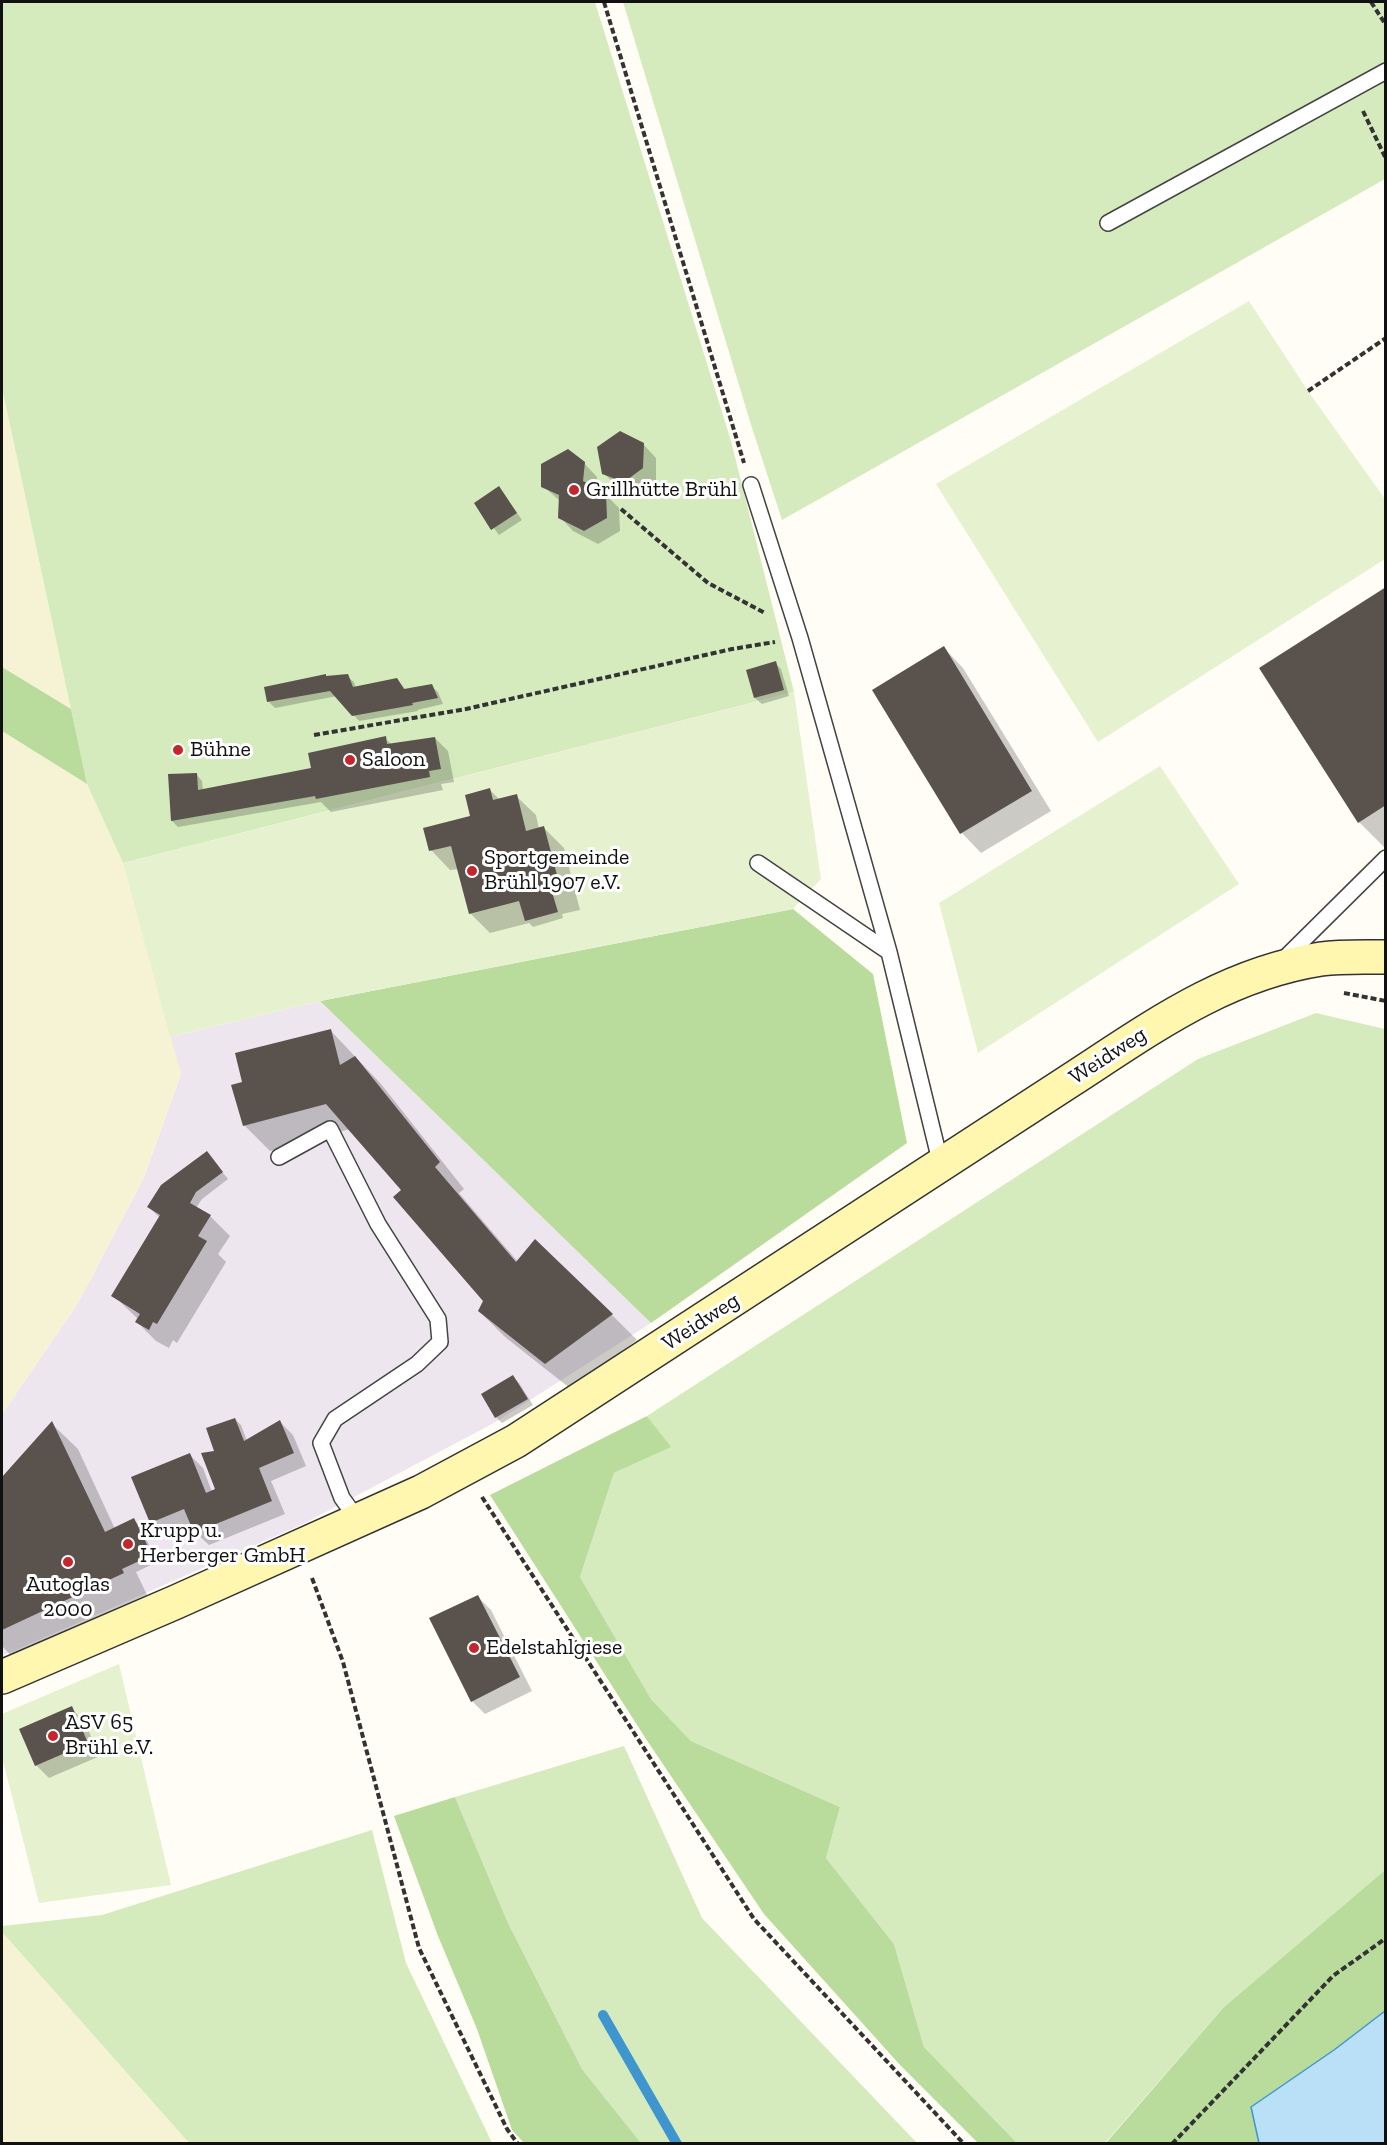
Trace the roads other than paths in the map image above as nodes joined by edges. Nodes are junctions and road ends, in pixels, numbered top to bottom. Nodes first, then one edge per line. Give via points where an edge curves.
1 (1386, 71) edge
2 (1108, 223) dead end
3 (751, 486) road end
4 (1386, 858) edge
5 (758, 863) dead end
6 (889, 952) junction
7 (1386, 957) edge
8 (1272, 970) junction
9 (279, 1157) dead end
10 (941, 1165) junction
11 (358, 1520) junction
12 (2, 1677) edge

1 - 2 lane
3 - 6 lane via 800,638
4 - 8 lane
5 - 6 lane
6 - 10 lane
7 - 8 main road, Weidweg via 1322,959
8 - 10 main road, Weidweg via 1217,990 1164,1020
9 - 11 lane via 330,1129 378,1224 438,1319 440,1342 417,1364 335,1419 321,1443 342,1498
10 - 11 main road, Weidweg via 516,1441 421,1492
11 - 12 main road, Weidweg

